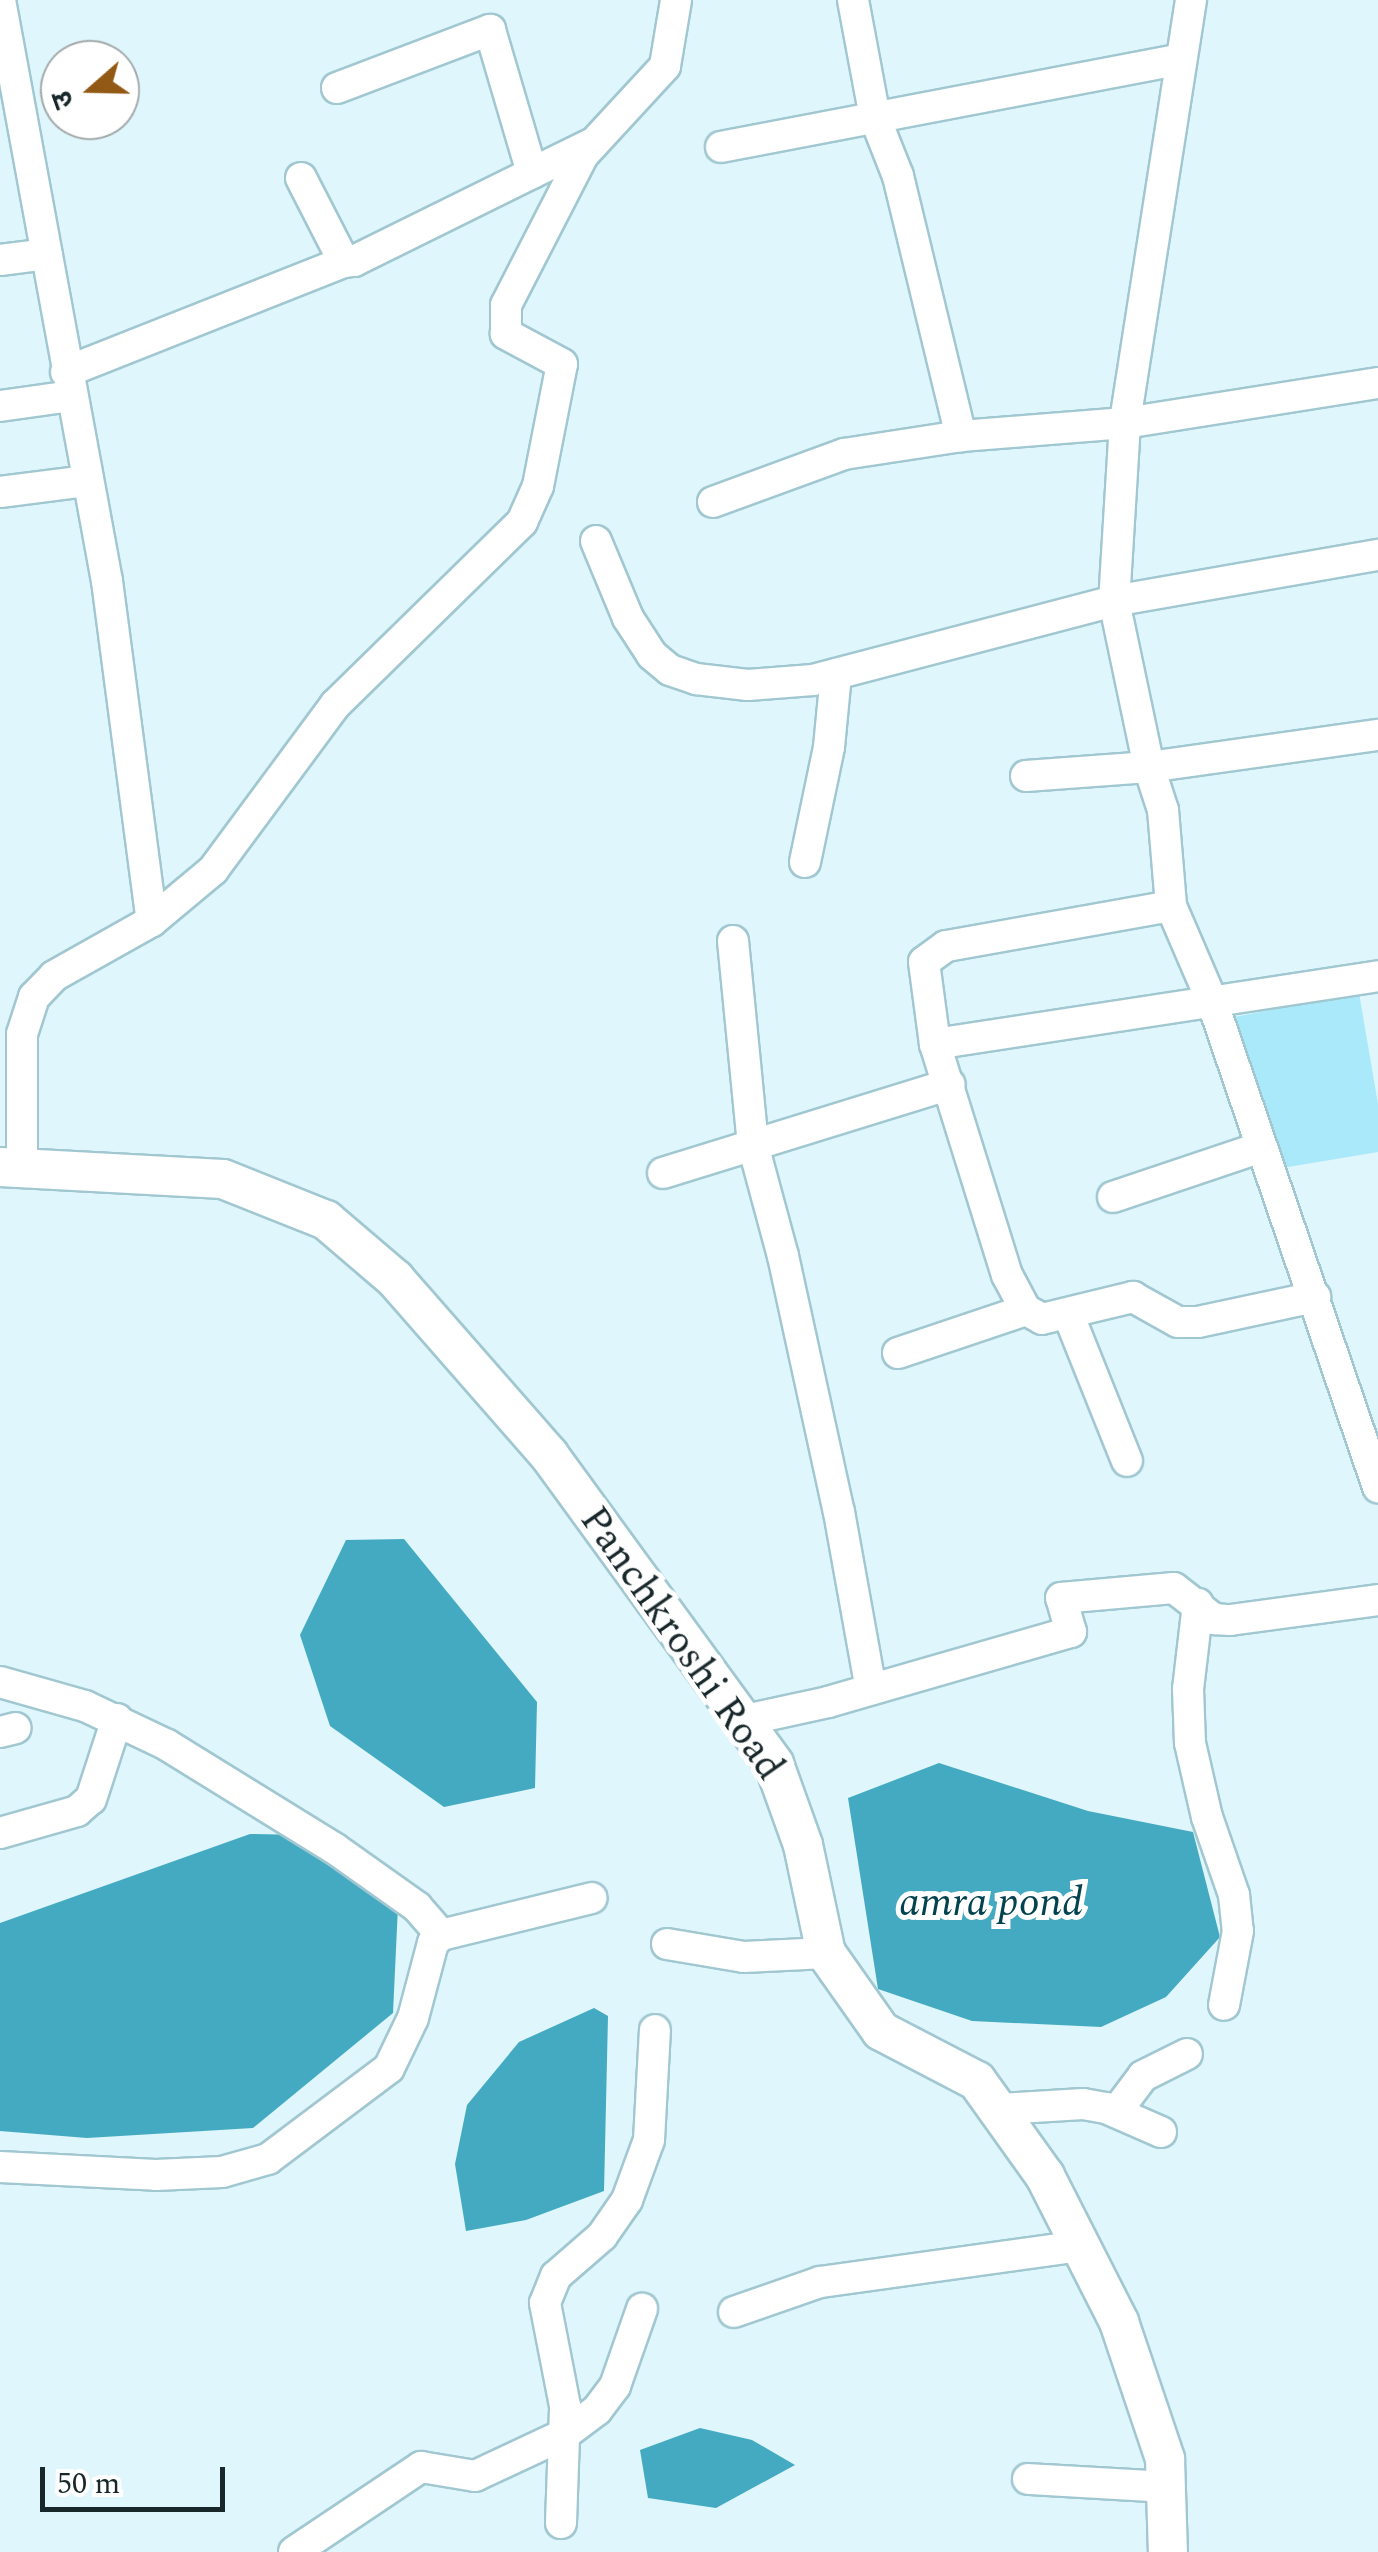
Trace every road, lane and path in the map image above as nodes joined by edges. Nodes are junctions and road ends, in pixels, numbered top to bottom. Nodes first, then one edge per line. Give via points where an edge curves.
1 (0, 0) edge
2 (676, 0) edge
3 (852, 0) edge
4 (1190, 0) edge
5 (1178, 60) junction
6 (337, 88) dead end
7 (10, 110) edge
8 (875, 118) junction
9 (594, 143) junction
10 (721, 147) dead end
11 (532, 172) junction
12 (301, 178) dead end
13 (47, 254) junction
14 (0, 260) edge
15 (344, 262) junction
16 (1378, 383) edge
17 (69, 384) junction
18 (0, 406) edge
19 (1125, 423) junction
20 (960, 436) junction
21 (88, 481) junction
22 (0, 492) edge
23 (713, 502) dead end
24 (596, 542) dead end
25 (1378, 555) edge
26 (1114, 601) junction
27 (836, 674) junction
28 (1378, 735) edge
29 (1149, 767) junction
30 (1026, 776) dead end
31 (804, 862) dead end
32 (1170, 906) junction
33 (152, 921) junction
34 (733, 941) dead end
35 (1378, 976) edge
36 (1212, 1001) junction
37 (936, 1044) junction
38 (950, 1084) junction
39 (752, 1145) junction
40 (1260, 1148) junction
41 (11, 1169) edge
42 (662, 1173) dead end
43 (1113, 1197) dead end
44 (1316, 1297) junction
45 (1026, 1310) junction
46 (1069, 1316) junction
47 (898, 1354) dead end
48 (1127, 1460) dead end
49 (1378, 1487) edge
50 (1378, 1600) edge
51 (1198, 1604) junction
52 (0, 1682) edge
53 (871, 1689) junction
54 (117, 1718) junction
55 (741, 1721) junction
56 (0, 1834) edge
57 (592, 1898) dead end
58 (441, 1935) junction
59 (667, 1944) dead end
60 (826, 1953) junction
61 (1224, 2005) dead end
62 (655, 2030) dead end
63 (1187, 2054) dead end
64 (1000, 2109) junction
65 (1116, 2112) junction
66 (1161, 2132) dead end
67 (0, 2167) edge
68 (1080, 2246) junction
69 (642, 2309) dead end
70 (734, 2312) dead end
71 (564, 2434) junction
72 (1028, 2479) dead end
73 (1166, 2487) junction
74 (561, 2523) dead end
75 (294, 2552) edge
76 (1168, 2552) edge

1 - 7 street
2 - 9 street via 665,66
3 - 8 street
4 - 5 street
5 - 8 street
5 - 19 street
6 - 11 street via 490,30
7 - 13 street
8 - 10 street
8 - 20 street via 898,176
9 - 11 street
9 - 33 street via 506,305 506,334 562,364 538,486 522,522 335,705 213,870
11 - 15 street
12 - 15 street
13 - 14 street
13 - 17 street
15 - 17 street
16 - 19 street
17 - 18 street
17 - 21 street
19 - 20 street
19 - 26 street
20 - 23 street via 844,454
21 - 22 street
21 - 33 street
24 - 27 street via 628,618 670,670 748,686
25 - 26 street
26 - 27 street
26 - 29 street
27 - 31 street via 829,747
28 - 29 street
29 - 30 street
29 - 32 street via 1162,810
32 - 36 street
32 - 37 street via 946,946 924,962
33 - 41 street via 54,976 34,996 22,1034
34 - 39 street
35 - 36 street
36 - 37 street
36 - 40 street
37 - 38 street
38 - 39 street
38 - 45 street via 1007,1275
39 - 42 street
39 - 53 street via 788,1275
40 - 43 street
40 - 44 street
41 - 55 street, Panchkroshi Road via 223,1180 326,1220 395,1279 550,1455
44 - 46 street via 1198,1322 1178,1322 1133,1297
44 - 49 street
45 - 46 street via 1042,1318
45 - 47 street
46 - 48 street
50 - 51 street via 1230,1620 1214,1619
51 - 53 street via 1174,1588 1061,1598 1071,1632
51 - 61 street via 1188,1689 1190,1743 1234,1895 1238,1931
52 - 54 street
53 - 55 street
54 - 56 street via 92,1800 77,1811
54 - 58 street via 334,1848 417,1907
55 - 60 street, Panchkroshi Road via 774,1764 803,1846
57 - 58 street
58 - 67 street via 389,2068 268,2159 222,2172 156,2175
59 - 60 street via 744,1957
60 - 64 street, Panchkroshi Road via 881,2031 977,2081
62 - 71 street via 649,2140 627,2200 602,2236 556,2276 545,2303 565,2406
63 - 65 street via 1143,2076
64 - 65 street via 1083,2104
64 - 68 street, Panchkroshi Road via 1045,2176
65 - 66 street
68 - 70 street via 820,2282
68 - 73 street, Panchkroshi Road via 1119,2322 1165,2458
69 - 71 street via 615,2386
71 - 74 street
71 - 75 street via 475,2476 422,2466
72 - 73 street
73 - 76 street, Panchkroshi Road

